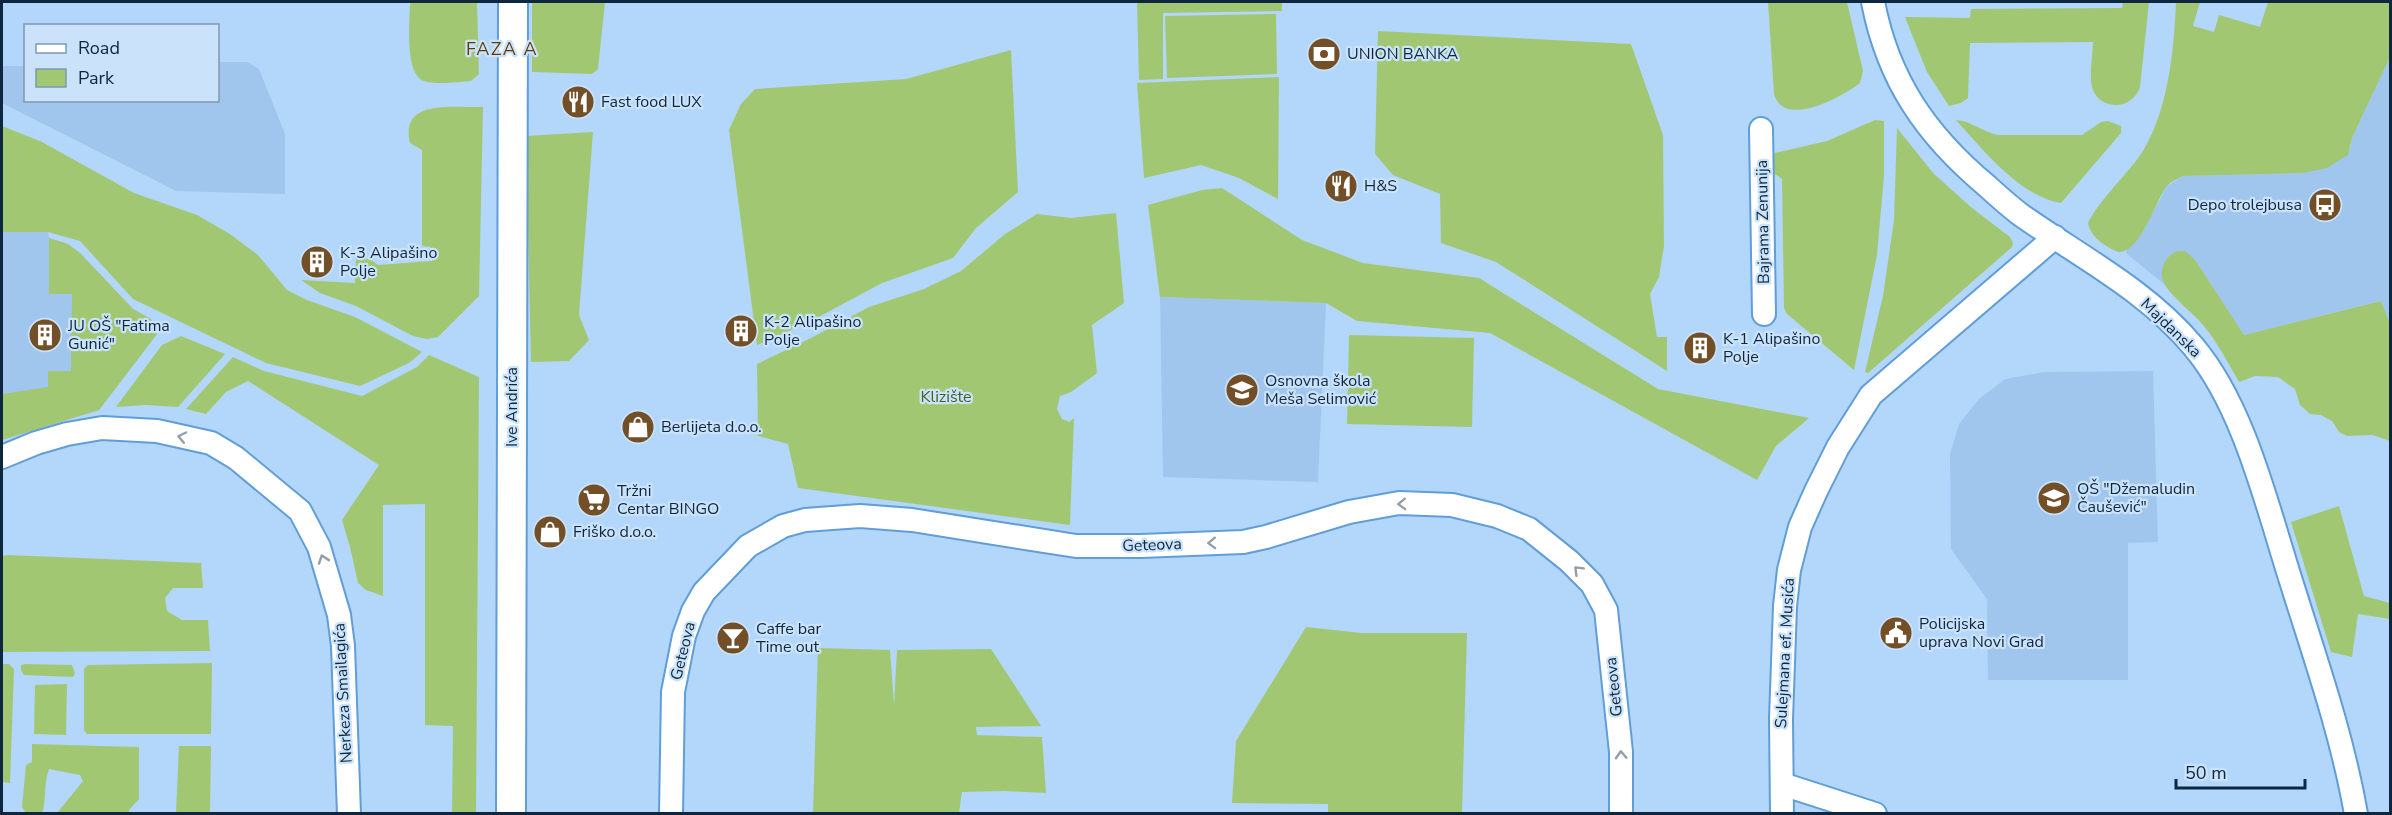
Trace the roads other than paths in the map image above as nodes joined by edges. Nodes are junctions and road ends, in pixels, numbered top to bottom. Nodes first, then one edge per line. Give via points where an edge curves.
1 (513, 2) edge
2 (1873, 2) edge
3 (1761, 129) dead end
4 (2055, 237) junction
5 (1764, 314) dead end
6 (2, 457) edge
7 (1782, 784) junction
8 (349, 813) edge
9 (511, 813) edge
10 (671, 813) edge
11 (1621, 813) edge
12 (1782, 813) edge
13 (1875, 813) edge
14 (2356, 813) edge

1 - 9 main road, Ive Andrića
2 - 4 street, Majdanska via 1891,64 1920,117 1964,167 2020,214
3 - 5 street, Bajrama Zenunija
4 - 7 street, Sulejmana ef. Musića via 1871,395 1816,490 1800,527 1789,570 1781,719
4 - 14 street, Majdanska via 2164,317 2215,374 2246,444 2316,656
8 -> 6 street, Nerkeza Smailagića via 339,615 319,547 300,511 236,458 211,443 157,431 102,428 67,434
7 - 12 street, Sulejmana ef. Musića
7 - 13 street
11 -> 10 street, Geteova via 1622,752 1606,610 1592,584 1529,529 1452,505 1399,503 1349,512 1243,542 1141,546 1076,546 912,520 860,516 805,520 783,526 748,546 704,592 693,611 673,692

